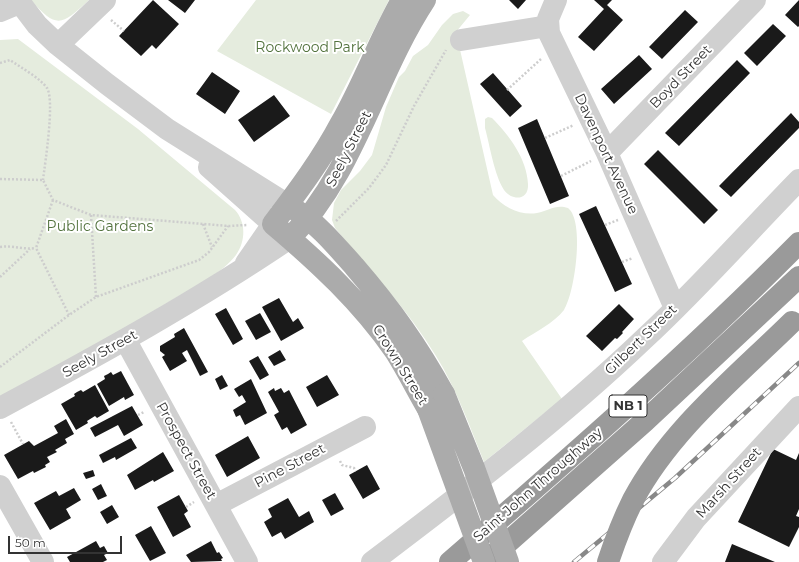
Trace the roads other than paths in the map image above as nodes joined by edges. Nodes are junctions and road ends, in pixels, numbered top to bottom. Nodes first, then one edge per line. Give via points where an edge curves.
1 (105, 0) edge
2 (402, 0) edge
3 (426, 0) edge
4 (556, 0) edge
5 (755, 0) edge
6 (12, 5) edge
7 (548, 26) junction
8 (461, 40) road end
9 (58, 46) junction
10 (167, 129) junction
11 (607, 153) junction
12 (799, 180) edge
13 (288, 205) junction
14 (273, 224) junction
15 (316, 225) junction
16 (290, 238) junction
17 (799, 243) edge
18 (240, 272) junction
19 (799, 276) edge
20 (675, 308) junction
21 (796, 319) edge
22 (126, 341) junction
23 (799, 407) edge
24 (1, 408) edge
25 (365, 427) dead end
26 (0, 486) edge
27 (216, 505) junction
28 (42, 562) edge
29 (247, 562) edge
30 (372, 562) edge
31 (450, 562) edge
32 (484, 562) edge
33 (508, 562) edge
34 (608, 562) edge
35 (663, 562) edge

1 - 9 street
2 - 13 main road, Seely Street via 342,122 318,164
3 - 15 main road, Seely Street via 407,32 326,194
4 - 7 street via 550,12
5 - 11 street, Boyd Street
6 - 9 street
7 - 8 street
7 - 11 street, Davenport Avenue
9 - 10 street
10 - 13 street
10 - 14 street
11 - 20 street, Davenport Avenue
12 - 20 street, Gilbert Street
13 - 14 main road, Seely Street
13 - 15 main road, Crown Street
14 - 16 main road, Crown Street
14 - 18 street, Seely Street
15 - 16 main road, Seely Street
15 - 33 main road, Crown Street, bridge via 400,321 429,367 444,394 474,468
16 - 18 street, Seely Street
16 - 32 main road, Crown Street, bridge via 322,267 370,319 394,351 428,409
17 - 31 highway, Saint John Throughway / NB 1 via 629,404
18 - 22 street, Seely Street
19 - 32 highway, Saint John Throughway / NB 1 via 645,421
20 - 30 street, Gilbert Street via 596,384 471,487
21 - 34 highway, bridge via 684,429 667,449 634,499
22 - 24 street, Seely Street
22 - 27 street, Prospect Street
23 - 35 street, Marsh Street via 696,518
25 - 27 street, Pine Street
26 - 28 street
27 - 29 street, Prospect Street

